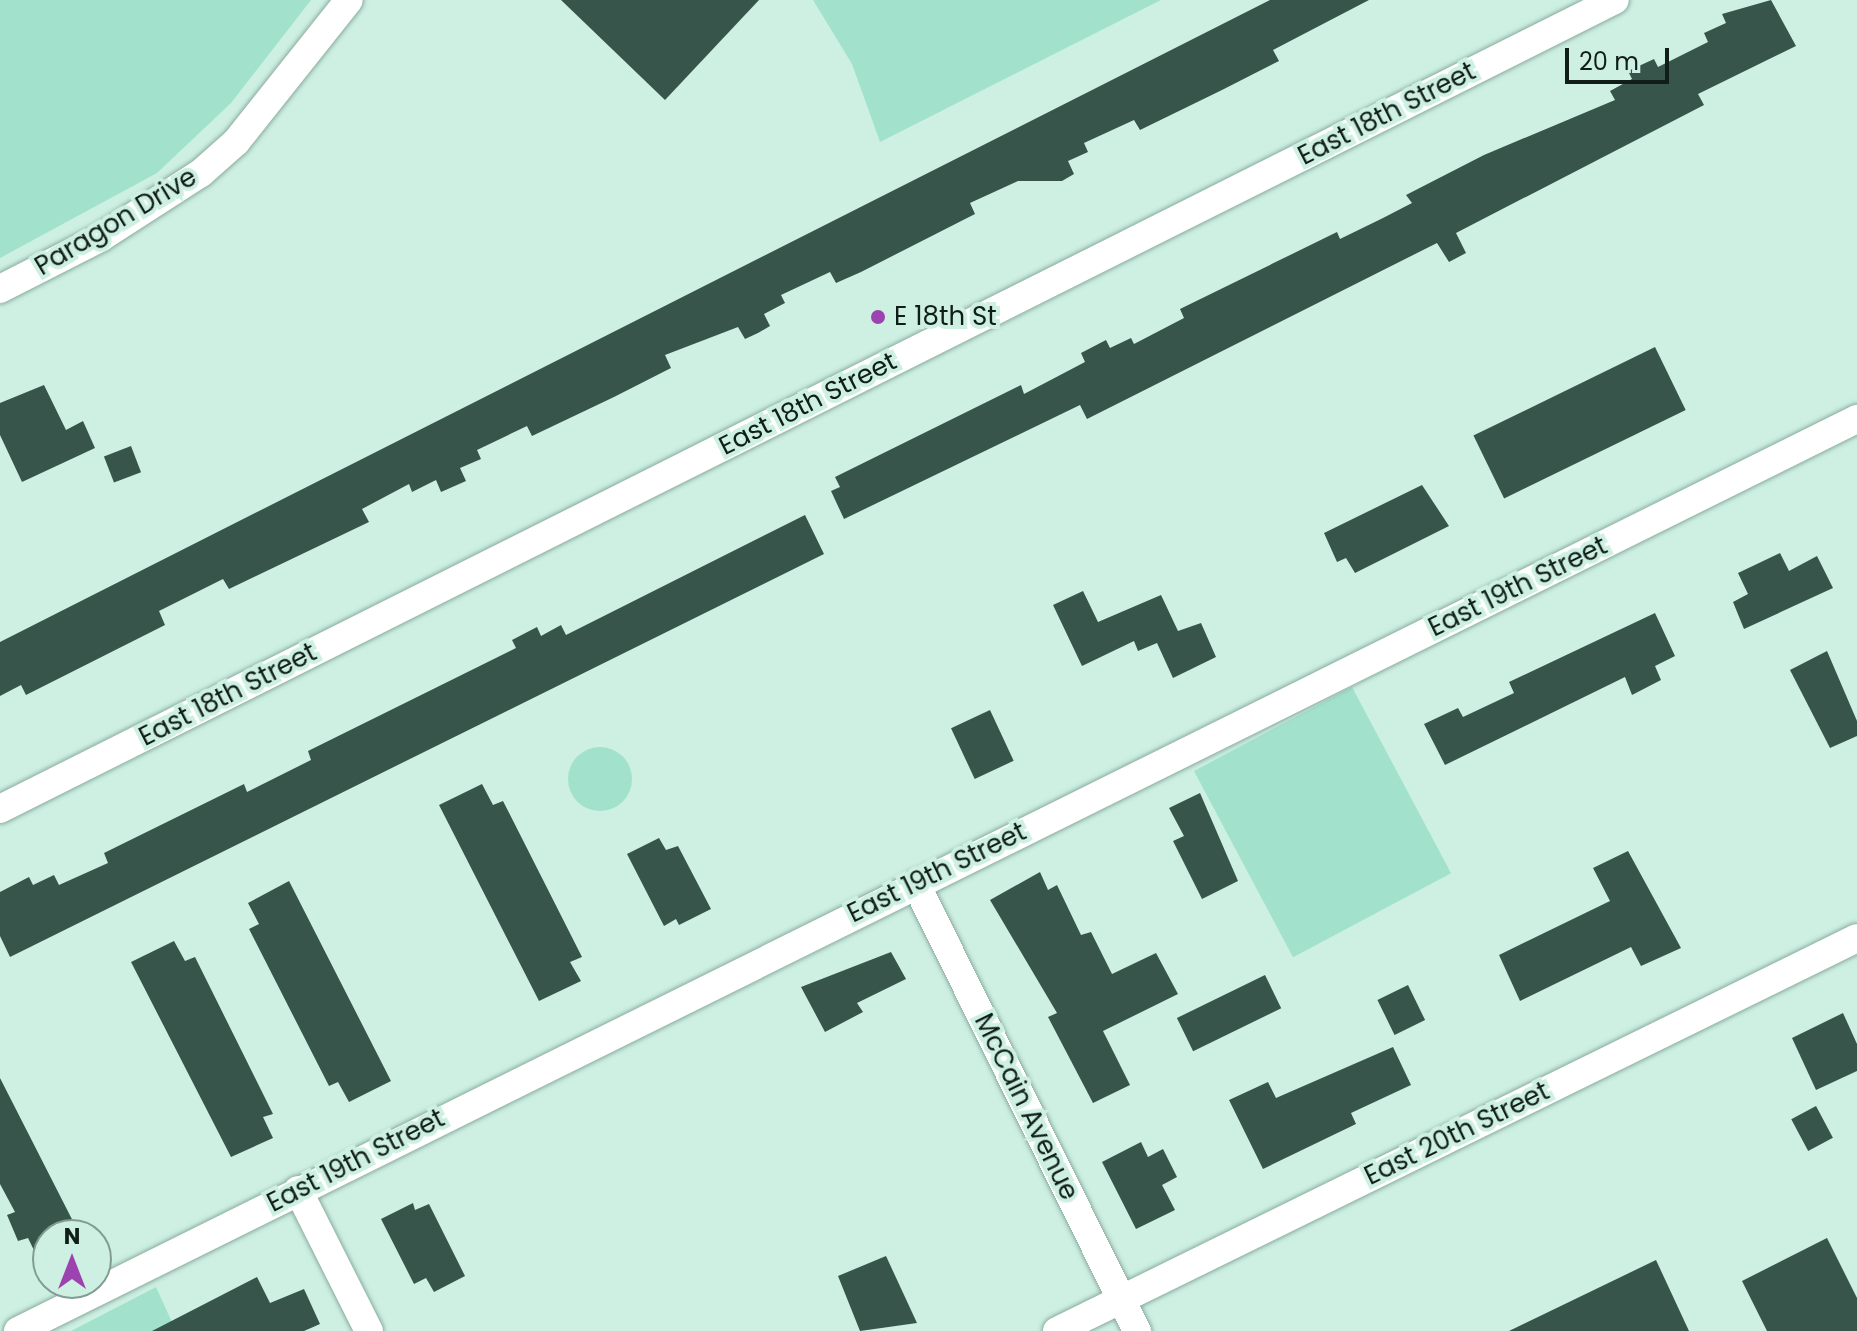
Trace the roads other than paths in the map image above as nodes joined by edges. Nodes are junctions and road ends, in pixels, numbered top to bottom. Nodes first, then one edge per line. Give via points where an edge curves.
1 (349, 0) edge
2 (1615, 0) edge
3 (0, 289) edge
4 (1857, 419) edge
5 (0, 809) edge
6 (916, 884) junction
7 (1857, 938) edge
8 (298, 1190) junction
9 (1121, 1299) junction
10 (18, 1331) edge
11 (369, 1331) edge
12 (1057, 1331) edge
13 (1137, 1331) edge

1 - 3 street, Paragon Drive via 236,142 201,173 100,238
2 - 5 street, East 18th Street
4 - 6 street, East 19th Street
6 - 8 street, East 19th Street
6 - 9 street, McCain Avenue
7 - 9 street, East 20th Street
8 - 10 street, East 19th Street
8 - 11 street
9 - 12 street, East 20th Street
9 - 13 street, McCain Avenue

